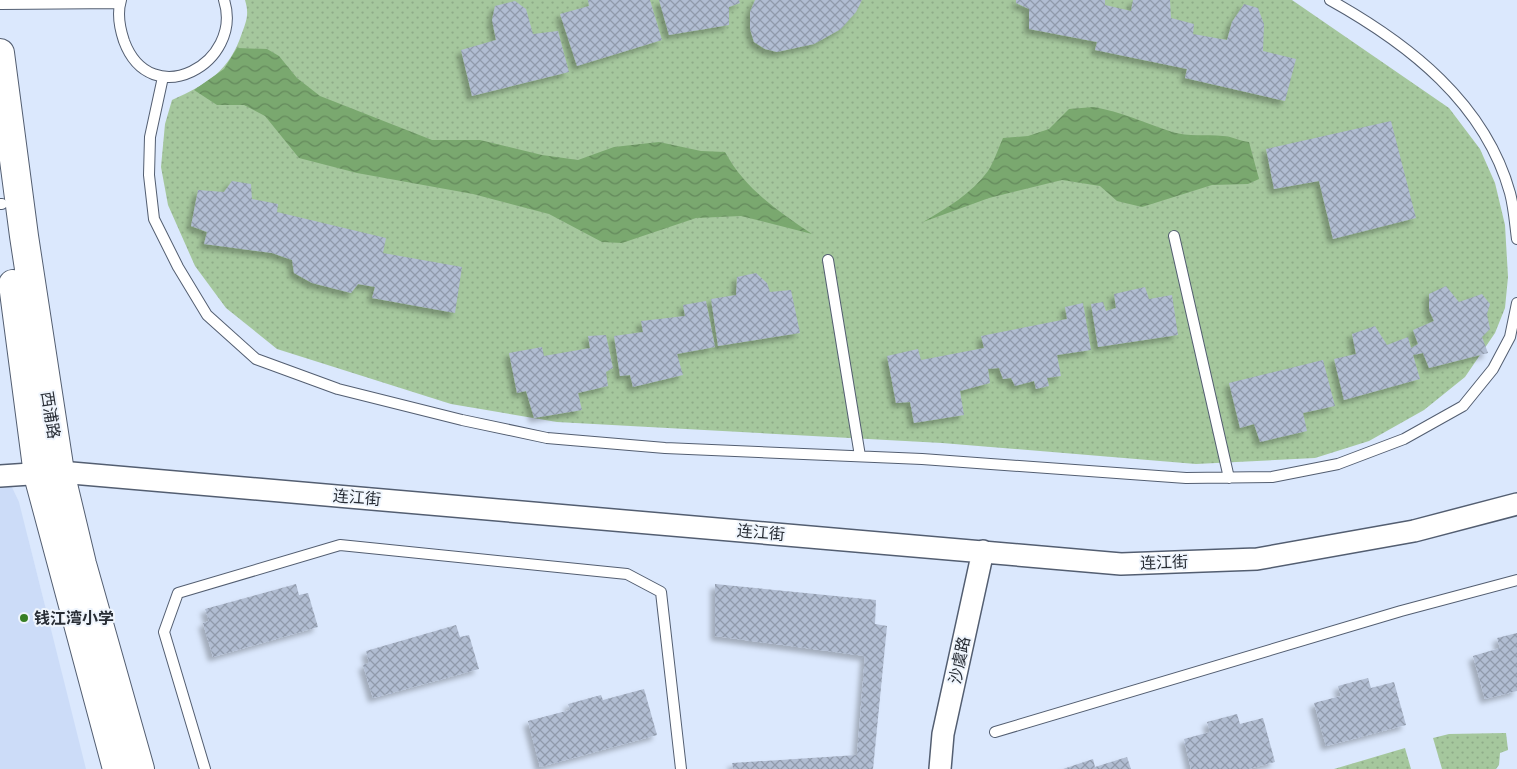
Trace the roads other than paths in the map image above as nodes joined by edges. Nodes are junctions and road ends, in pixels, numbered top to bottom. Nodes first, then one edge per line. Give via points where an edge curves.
1 (224, 0) edge
2 (1330, 0) edge
3 (120, 2) edge
4 (0, 4) edge
5 (0, 53) edge
6 (163, 77) junction
7 (1, 198) edge
8 (1174, 236) dead end
9 (1517, 239) edge
10 (828, 260) dead end
11 (1517, 303) edge
12 (860, 456) junction
13 (49, 473) junction
14 (0, 476) edge
15 (1229, 478) junction
16 (1517, 504) edge
17 (983, 551) junction
18 (1517, 580) edge
19 (995, 732) dead end
20 (117, 769) edge
21 (140, 769) edge
22 (205, 769) edge
23 (681, 769) edge
24 (940, 769) edge

1 - 6 lane via 227,7 225,36 210,60 187,74
2 - 9 lane via 1371,23 1444,81 1474,116 1493,148 1510,194
3 - 4 lane
3 - 6 lane via 120,29 127,50 140,69
5 - 13 street, 西浦路 via 24,236
6 - 12 lane via 150,137 149,175 154,219 207,315 256,359 338,389 548,438 665,448
7 - 13 street, 西浦路
8 - 15 lane
10 - 12 lane
11 - 15 lane via 1510,337 1493,370 1457,410 1404,439 1338,464 1272,477
12 - 15 lane via 1186,478
13 - 14 street, 连江街
13 - 17 street, 连江街
13 - 20 street, 西浦路
13 - 21 street, 西浦路 via 82,564
16 - 17 street, 连江街 via 1414,531 1257,559 1121,564
17 - 24 street, 沙虞路 via 943,734
18 - 19 lane via 1401,611
22 - 23 lane via 164,632 178,593 340,545 627,574 661,592

